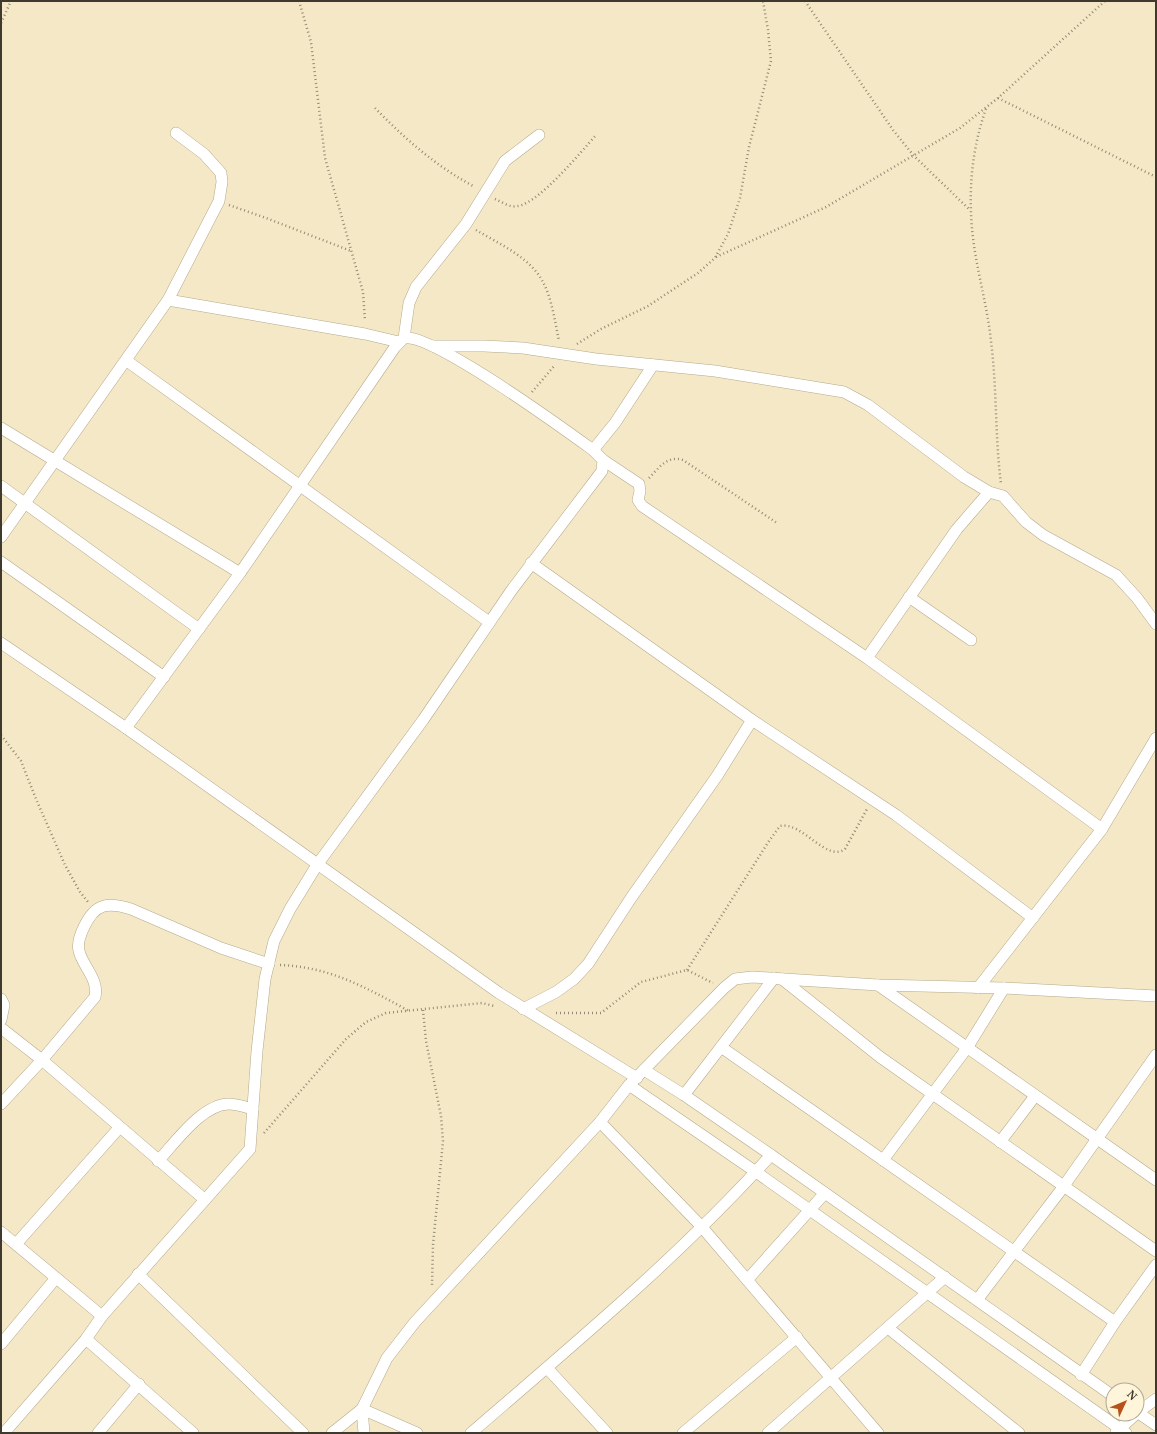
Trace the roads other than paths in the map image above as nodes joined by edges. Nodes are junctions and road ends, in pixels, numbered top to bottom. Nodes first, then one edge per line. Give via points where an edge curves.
1 (176, 133) dead end
2 (539, 135) dead end
3 (168, 300) junction
4 (401, 340) junction
5 (433, 346) junction
6 (127, 361) junction
7 (653, 365) junction
8 (1, 428) edge
9 (594, 450) junction
10 (54, 460) junction
11 (603, 460) junction
12 (1, 486) edge
13 (301, 486) junction
14 (989, 492) junction
15 (25, 502) junction
16 (1, 537) edge
17 (1, 562) edge
18 (531, 563) junction
19 (240, 572) junction
20 (909, 597) junction
21 (490, 622) junction
22 (1156, 624) edge
23 (199, 629) junction
24 (971, 640) dead end
25 (1, 643) edge
26 (867, 658) junction
27 (164, 677) junction
28 (752, 720) junction
29 (126, 728) junction
30 (1156, 738) edge
31 (1102, 829) junction
32 (317, 865) junction
33 (1032, 918) junction
34 (269, 964) junction
35 (778, 979) junction
36 (878, 985) junction
37 (978, 988) junction
38 (1004, 988) junction
39 (1156, 996) edge
40 (1, 999) edge
41 (523, 1009) junction
42 (1, 1020) edge
43 (1, 1028) edge
44 (721, 1047) junction
45 (967, 1048) junction
46 (1156, 1055) edge
47 (42, 1060) junction
48 (637, 1078) junction
49 (684, 1095) junction
50 (932, 1095) junction
51 (1035, 1096) junction
52 (1, 1104) edge
53 (253, 1109) junction
54 (600, 1122) junction
55 (119, 1128) junction
56 (1097, 1140) junction
57 (1000, 1142) junction
58 (771, 1155) junction
59 (883, 1160) junction
60 (158, 1162) junction
61 (756, 1172) junction
62 (1156, 1180) edge
63 (1064, 1186) junction
64 (824, 1193) junction
65 (204, 1200) junction
66 (810, 1210) junction
67 (701, 1226) junction
68 (1, 1232) edge
69 (16, 1244) junction
70 (1156, 1250) edge
71 (1014, 1252) junction
72 (1156, 1265) edge
73 (138, 1274) junction
74 (945, 1277) junction
75 (56, 1278) junction
76 (748, 1279) junction
77 (928, 1292) junction
78 (977, 1300) junction
79 (102, 1316) junction
80 (1115, 1322) junction
81 (888, 1328) junction
82 (797, 1337) junction
83 (86, 1339) junction
84 (1, 1344) edge
85 (547, 1368) junction
86 (1081, 1375) junction
87 (832, 1377) junction
88 (139, 1384) junction
89 (1105, 1391) edge
90 (1156, 1399) edge
91 (1145, 1407) edge
92 (362, 1409) junction
93 (1145, 1418) edge
94 (1129, 1422) edge
95 (1156, 1425) edge
96 (5, 1431) edge
97 (690, 1431) edge
98 (877, 1432) edge
99 (1120, 1432) edge
100 (98, 1433) edge
101 (192, 1433) edge
102 (303, 1433) edge
103 (332, 1433) edge
104 (364, 1433) edge
105 (417, 1433) edge
106 (471, 1433) edge
107 (608, 1433) edge
108 (768, 1433) edge
109 (1019, 1433) edge

1 - 3 street via 204,154 220,173 221,187 219,201
2 - 4 street via 505,162 466,224 416,287 409,303
3 - 4 street
3 - 6 street
4 - 5 street via 418,339
4 - 13 street
5 - 7 street via 523,348
5 - 9 street via 524,402
6 - 10 street
6 - 13 street
7 - 9 street
7 - 14 street via 715,371 844,392 868,405 941,461
8 - 10 street
9 - 11 street
10 - 15 street
10 - 19 street
11 - 18 street via 602,471
11 - 26 street via 639,484 638,500 642,506
12 - 15 street
13 - 19 street
13 - 21 street
14 - 20 street via 957,529
14 - 22 street via 1003,496 1026,522 1043,535 1116,575
15 - 16 street
15 - 23 street
17 - 27 street
18 - 21 street
18 - 28 street
19 - 23 street
20 - 24 street
20 - 26 street
21 - 32 street via 423,720
23 - 27 street
25 - 29 street
26 - 31 street
27 - 29 street
28 - 33 street via 896,815
28 - 41 street via 717,776 588,964 562,988
29 - 32 street
30 - 31 street
31 - 33 street
32 - 34 street via 277,934
32 - 41 street
33 - 37 street
34 - 47 street via 221,948 131,909 105,905 95,910 79,937 79,951 94,981 95,997
34 - 53 street via 257,1051
35 - 36 street
35 - 44 street
35 - 48 street via 735,979
35 - 50 street
36 - 37 street
36 - 45 street
37 - 38 street
38 - 39 street
38 - 45 street
40 - 42 street via 4,1005
41 - 48 street via 552,1024
43 - 47 street
44 - 49 street
44 - 59 street
45 - 50 street
45 - 51 street
46 - 56 street
47 - 52 street
47 - 55 street
48 - 49 street
48 - 54 street
48 - 61 street
49 - 58 street
50 - 57 street
50 - 59 street
51 - 56 street
51 - 57 street
53 - 60 street via 229,1104 217,1106 206,1112
53 - 65 street via 250,1149
54 - 67 street
54 - 92 street via 415,1322 387,1358
55 - 60 street
55 - 69 street
56 - 62 street
56 - 63 street
57 - 63 street
58 - 61 street
58 - 64 street
59 - 71 street
60 - 65 street
61 - 66 street
61 - 67 street
63 - 70 street
63 - 71 street
64 - 66 street
64 - 74 street
65 - 73 street
66 - 76 street
66 - 77 street
67 - 76 street
67 - 85 street via 650,1276
68 - 69 street
69 - 75 street
71 - 78 street
71 - 80 street
72 - 80 street
73 - 79 street
73 - 102 street
74 - 77 street
74 - 78 street
75 - 79 street
75 - 84 street
76 - 82 street
77 - 81 street
77 - 99 street
78 - 86 street
79 - 83 street
80 - 86 street
81 - 87 street
81 - 109 street
82 - 87 street
82 - 97 street
83 - 88 street
83 - 96 street
85 - 106 street
85 - 107 street
86 - 89 street
87 - 98 street
87 - 108 street
88 - 100 street
88 - 101 street
90 - 91 street
92 - 103 street
92 - 104 street
92 - 105 street
93 - 95 street
94 - 99 street

